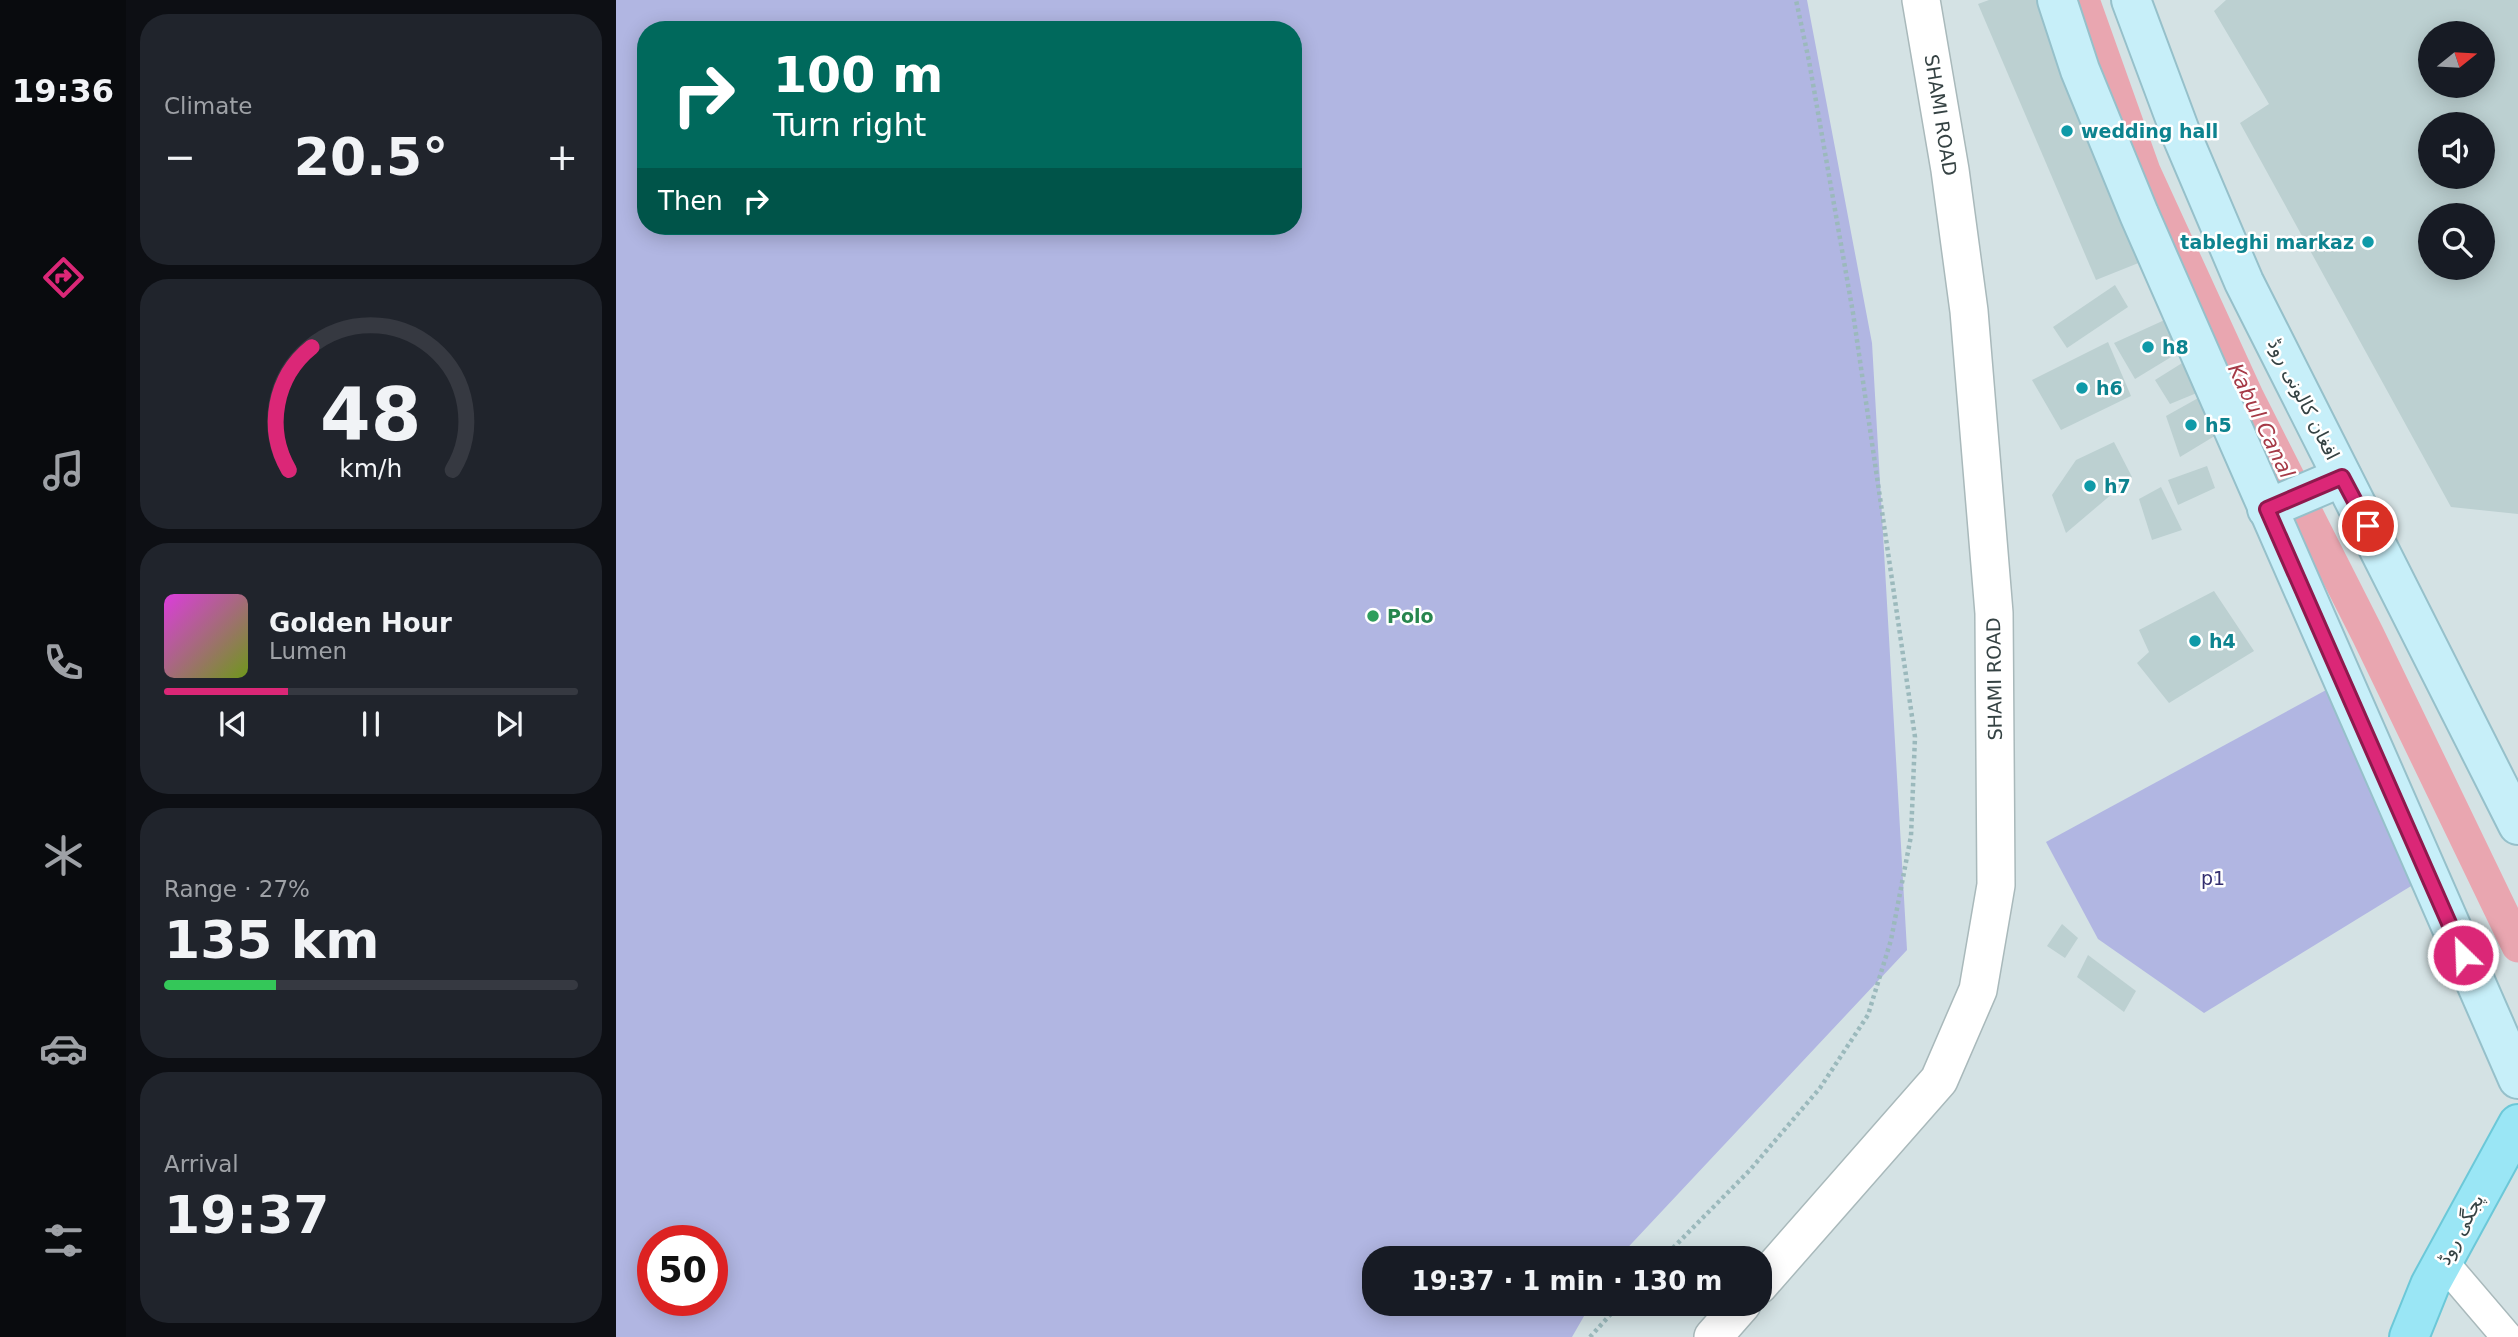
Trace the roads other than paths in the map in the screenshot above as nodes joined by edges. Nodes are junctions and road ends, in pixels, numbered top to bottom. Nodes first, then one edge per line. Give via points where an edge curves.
1 (1922, 0) edge
2 (2057, 0) edge
3 (2131, 0) edge
4 (2335, 480) junction
5 (2278, 504) junction
6 (2518, 825) edge
7 (2518, 1079) edge
8 (2518, 1124) edge
9 (2443, 1262) junction
10 (1772, 1269) edge
11 (1731, 1316) edge
12 (1713, 1337) edge
13 (2409, 1337) edge
14 (2507, 1337) edge

1 - 10 street, SHAMI ROAD via 1970,325 1994,613 1996,884 1978,990 1939,1080
2 - 5 main road via 2080,70 2139,214
3 - 4 main road, افغان کالونی روڈ via 2244,282
4 - 5 main road
4 - 6 main road, افغان کالونی روڈ
5 - 7 main road
8 - 9 main road, پجگی روڈ
9 - 13 main road, پجگی روڈ
9 - 14 street
11 - 12 street

